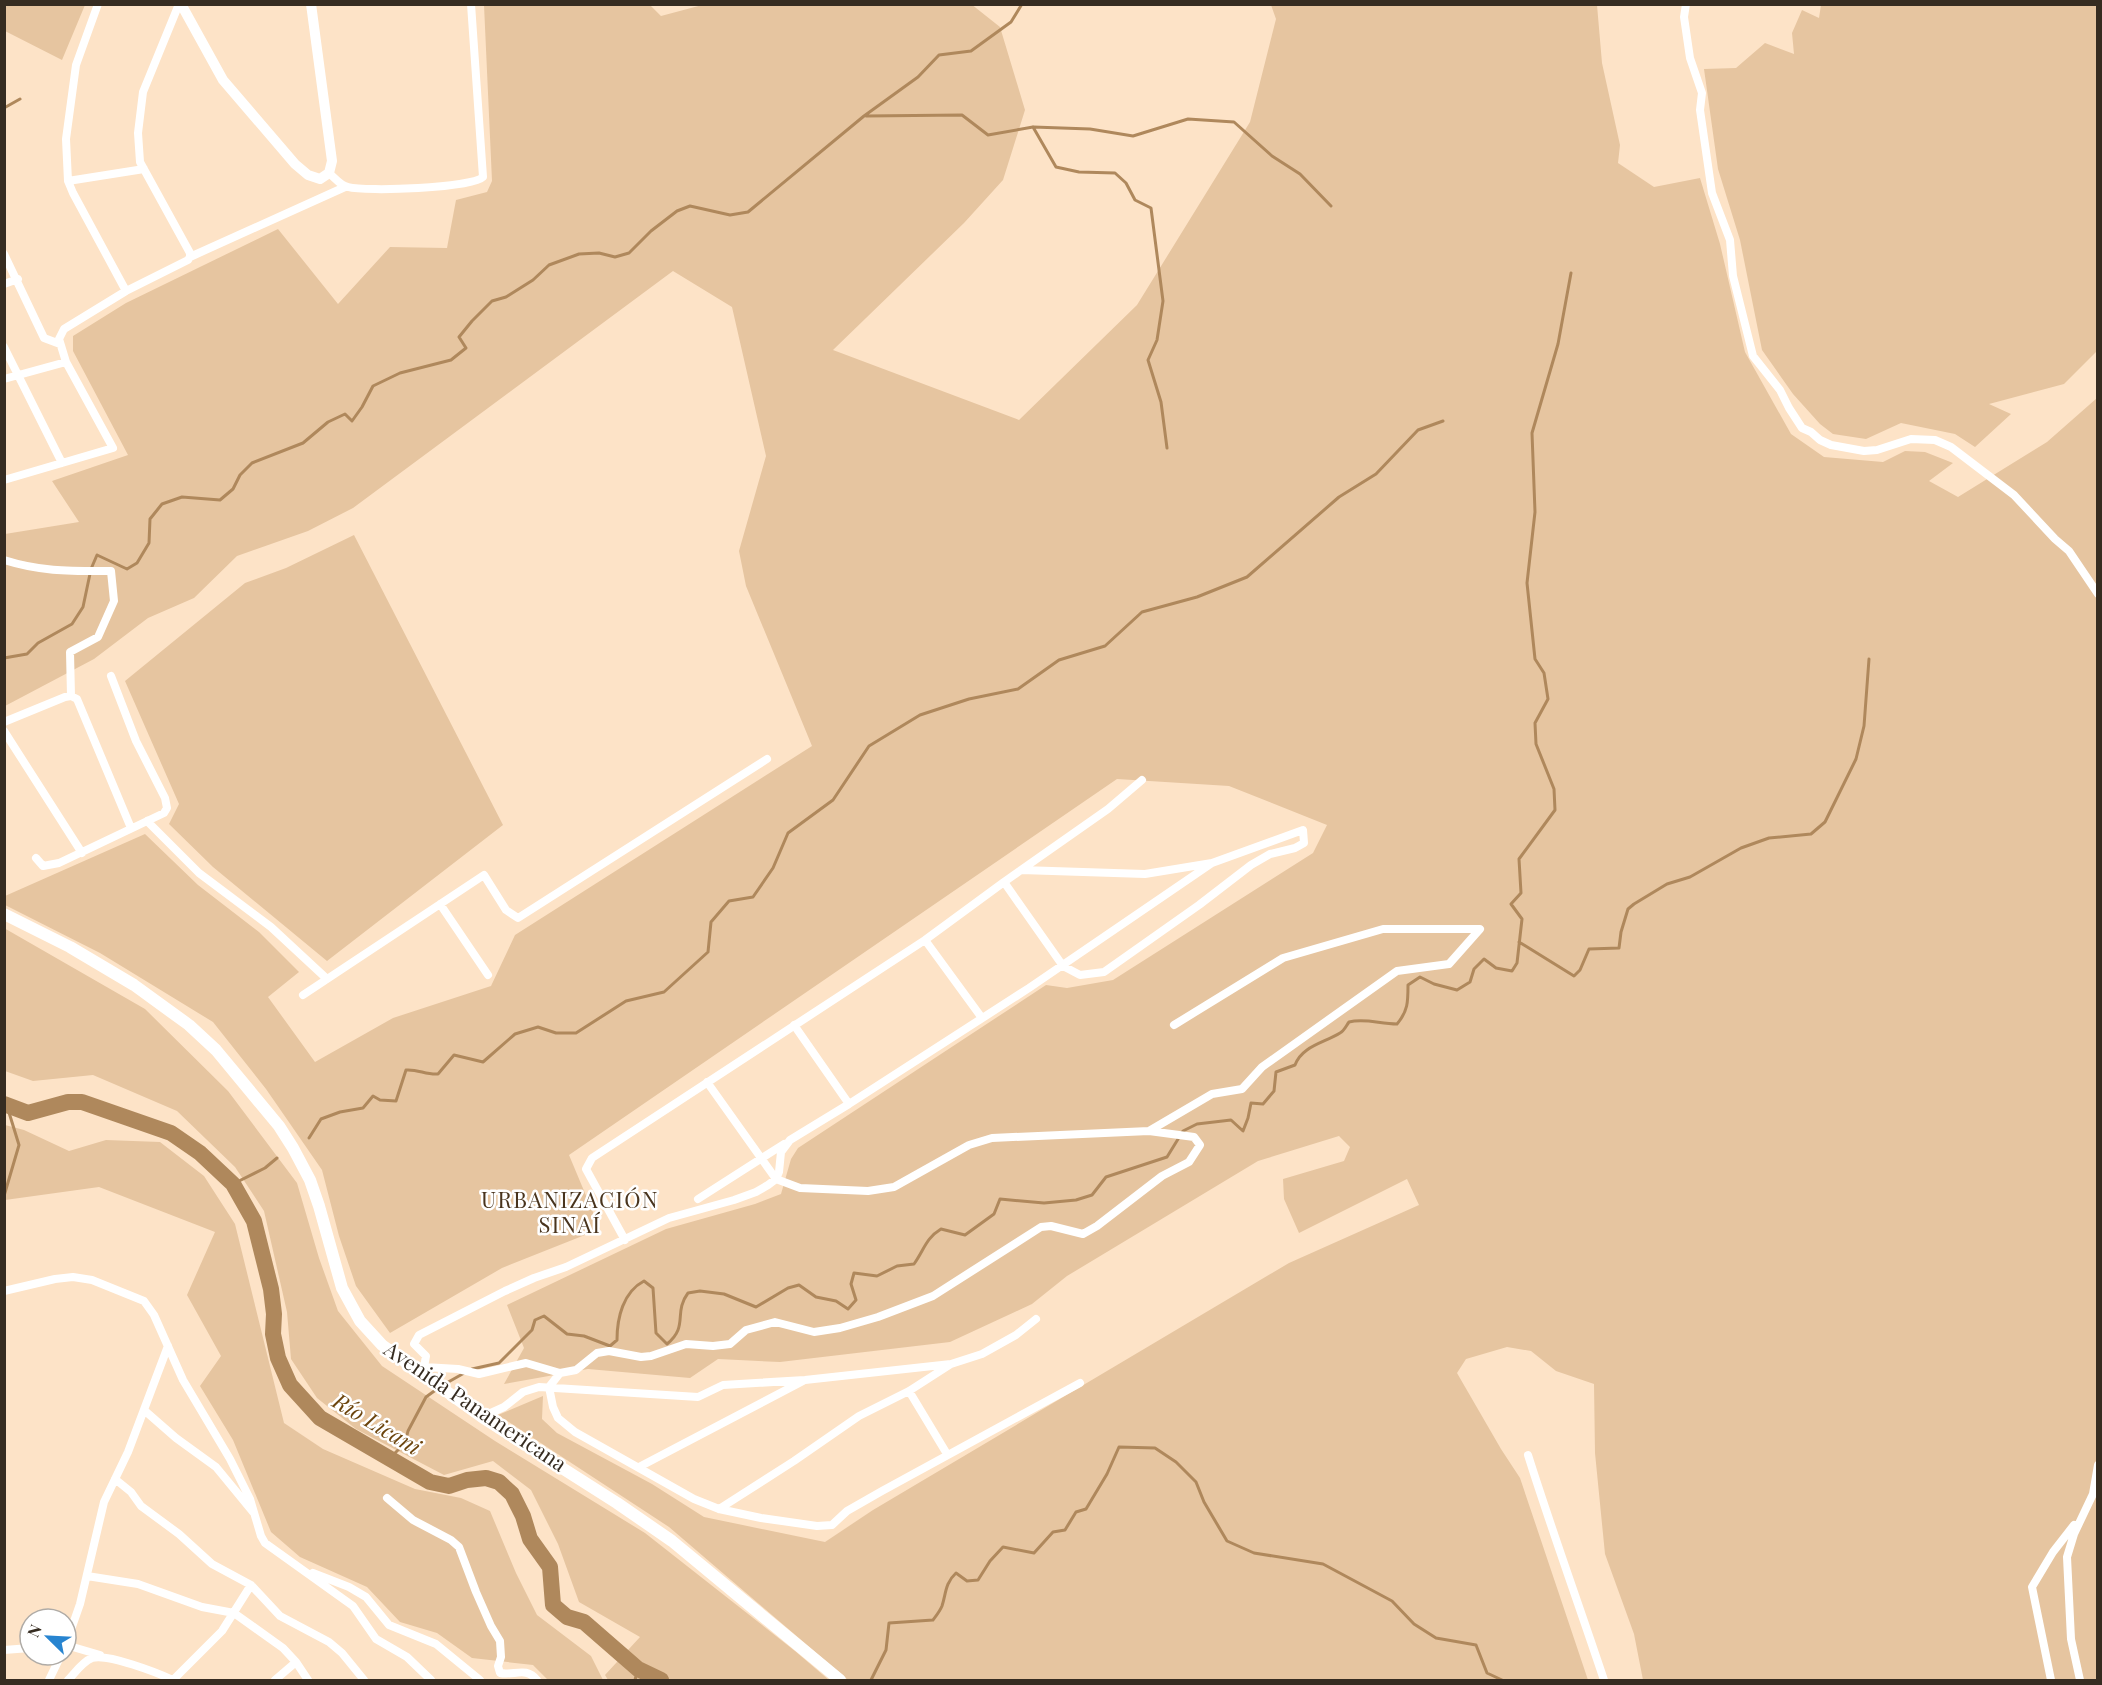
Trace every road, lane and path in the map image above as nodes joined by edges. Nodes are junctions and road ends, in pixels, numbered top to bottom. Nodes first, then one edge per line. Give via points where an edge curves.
1 (98, 4) edge
2 (180, 4) edge
3 (311, 4) edge
4 (471, 4) edge
5 (1686, 4) edge
6 (144, 169) junction
7 (329, 173) junction
8 (68, 181) junction
9 (345, 187) junction
10 (4, 254) edge
11 (190, 257) junction
12 (18, 279) junction
13 (4, 285) edge
14 (126, 291) junction
15 (60, 344) junction
16 (4, 347) edge
17 (66, 362) junction
18 (18, 375) junction
19 (4, 379) edge
20 (62, 463) junction
21 (4, 480) edge
22 (4, 560) edge
23 (2097, 594) edge
24 (111, 676) dead end
25 (71, 696) junction
26 (4, 722) edge
27 (4, 731) edge
28 (767, 759) dead end
29 (1142, 780) dead end
30 (147, 821) junction
31 (131, 828) junction
32 (82, 852) junction
33 (36, 858) dead end
34 (1212, 863) junction
35 (1021, 870) junction
36 (1004, 882) junction
37 (440, 904) junction
38 (4, 914) edge
39 (925, 940) junction
40 (1063, 966) junction
41 (488, 975) dead end
42 (327, 979) junction
43 (303, 995) dead end
44 (982, 1018) junction
45 (794, 1025) junction
46 (1174, 1025) dead end
47 (707, 1082) junction
48 (849, 1104) junction
49 (1149, 1131) junction
50 (790, 1140) junction
51 (762, 1159) junction
52 (776, 1179) junction
53 (698, 1199) dead end
54 (625, 1240) junction
55 (4, 1291) edge
56 (1036, 1319) dead end
57 (168, 1346) junction
58 (951, 1364) junction
59 (421, 1372) junction
60 (560, 1373) junction
61 (805, 1380) junction
62 (1080, 1383) dead end
63 (549, 1387) junction
64 (909, 1391) junction
65 (144, 1410) junction
66 (482, 1417) junction
67 (947, 1454) junction
68 (1528, 1455) dead end
69 (2097, 1465) edge
70 (639, 1467) junction
71 (115, 1479) junction
72 (387, 1498) dead end
73 (719, 1509) junction
74 (2085, 1512) junction
75 (257, 1517) junction
76 (296, 1566) junction
77 (87, 1576) junction
78 (251, 1585) junction
79 (78, 1607) edge
80 (234, 1613) junction
81 (78, 1648) edge
82 (105, 1656) junction
83 (296, 1662) junction
84 (360, 1678) edge
85 (68, 1680) edge
86 (173, 1680) edge
87 (274, 1680) edge
88 (308, 1680) edge
89 (431, 1680) edge
90 (480, 1680) edge
91 (537, 1680) edge
92 (840, 1680) edge
93 (1604, 1680) edge
94 (2051, 1680) edge
95 (2080, 1680) edge

1 - 8 street via 76,65 66,139
2 - 6 street via 143,92 138,134
2 - 7 street via 223,80 276,143 308,175 320,179
3 - 7 street via 332,161
4 - 9 street via 483,177 461,184 371,190
5 - 23 street via 1684,17 1690,58 1702,93 1700,110 1712,193 1730,240 1733,276 1753,356 1780,390 1802,428 1831,445 1864,451 1911,439 1935,440 1951,447 2014,495 2069,551
6 - 8 street
6 - 11 street
7 - 9 street
8 - 14 street
9 - 11 street
10 - 12 street
11 - 14 street
12 - 13 street
12 - 15 street via 44,338
14 - 15 street via 64,329
15 - 17 street
16 - 18 street
17 - 18 street
17 - 20 street via 113,448
18 - 19 street
18 - 20 street
20 - 21 street
22 - 25 street via 52,571 111,571 114,601 98,637 70,652
24 - 30 street via 136,741 165,798 164,813
25 - 26 street
25 - 31 street via 77,699
27 - 32 street
28 - 37 street via 518,918 506,910 484,875
29 - 35 street
30 - 31 street
30 - 42 street via 199,873 271,927
31 - 32 street
32 - 33 street via 50,866 43,866
34 - 35 street via 1145,874
34 - 40 street
34 - 40 street via 1303,830 1304,843 1251,865 1104,972 1080,975
35 - 36 street
36 - 39 street
36 - 40 street
37 - 41 street
37 - 42 street
38 - 59 main road, Avenida Panamericana via 70,947 134,986 189,1025 216,1050 293,1148 310,1180 342,1288 360,1321 377,1340
39 - 44 street
39 - 45 street
40 - 44 street
42 - 43 street
44 - 48 street
45 - 47 street
45 - 48 street
46 - 49 street via 1283,958 1383,929 1480,929 1449,964 1397,971 1262,1067 1242,1089 1212,1094
47 - 51 street
47 - 54 street via 588,1163 586,1169
48 - 50 street
49 - 52 street via 992,1138 969,1145 894,1187 868,1191 800,1188
49 - 60 street via 1194,1137 1200,1145 1189,1162 1162,1176 1083,1234 1041,1227 933,1296 903,1309 840,1329 814,1332 775,1322 746,1330 730,1344 686,1344 651,1356 609,1350 597,1353 576,1370
50 - 51 street
50 - 52 street via 781,1152
51 - 52 street
51 - 53 street
52 - 54 street via 756,1192 669,1218
54 - 59 street via 534,1278 419,1335 414,1344 426,1356
55 - 57 street via 55,1279 92,1280 144,1301
56 - 58 street via 982,1354
57 - 65 street
57 - 75 street
58 - 61 street
58 - 64 street
59 - 60 street via 458,1369 479,1374 526,1363
59 - 66 main road, Avenida Panamericana
60 - 63 street
61 - 63 street via 723,1385 698,1397
61 - 70 street
62 - 67 street
63 - 66 street via 523,1392
63 - 70 street via 558,1418 575,1432
64 - 67 street
64 - 73 street via 860,1416
65 - 71 street
65 - 75 street via 216,1467
66 - 92 main road, Avenida Panamericana via 672,1541
67 - 73 street via 847,1511 832,1526
68 - 93 street
69 - 74 street via 2093,1494
70 - 73 street
71 - 77 street via 104,1502
71 - 78 street via 141,1506 212,1564
72 - 91 street via 413,1520 459,1547 500,1641 500,1672 526,1672
74 - 94 street via 2053,1552 2032,1587
74 - 95 street via 2067,1557 2071,1639
75 - 76 street via 265,1543
76 - 89 street via 353,1606 376,1639 407,1657
76 - 90 street via 366,1597 389,1625 436,1644
77 - 79 street
77 - 80 street via 138,1584 202,1607
78 - 80 street
78 - 84 street via 280,1616 342,1653
80 - 83 street
80 - 86 street via 222,1631
81 - 82 street
82 - 85 street via 82,1665
82 - 86 street
83 - 87 street
83 - 88 street

